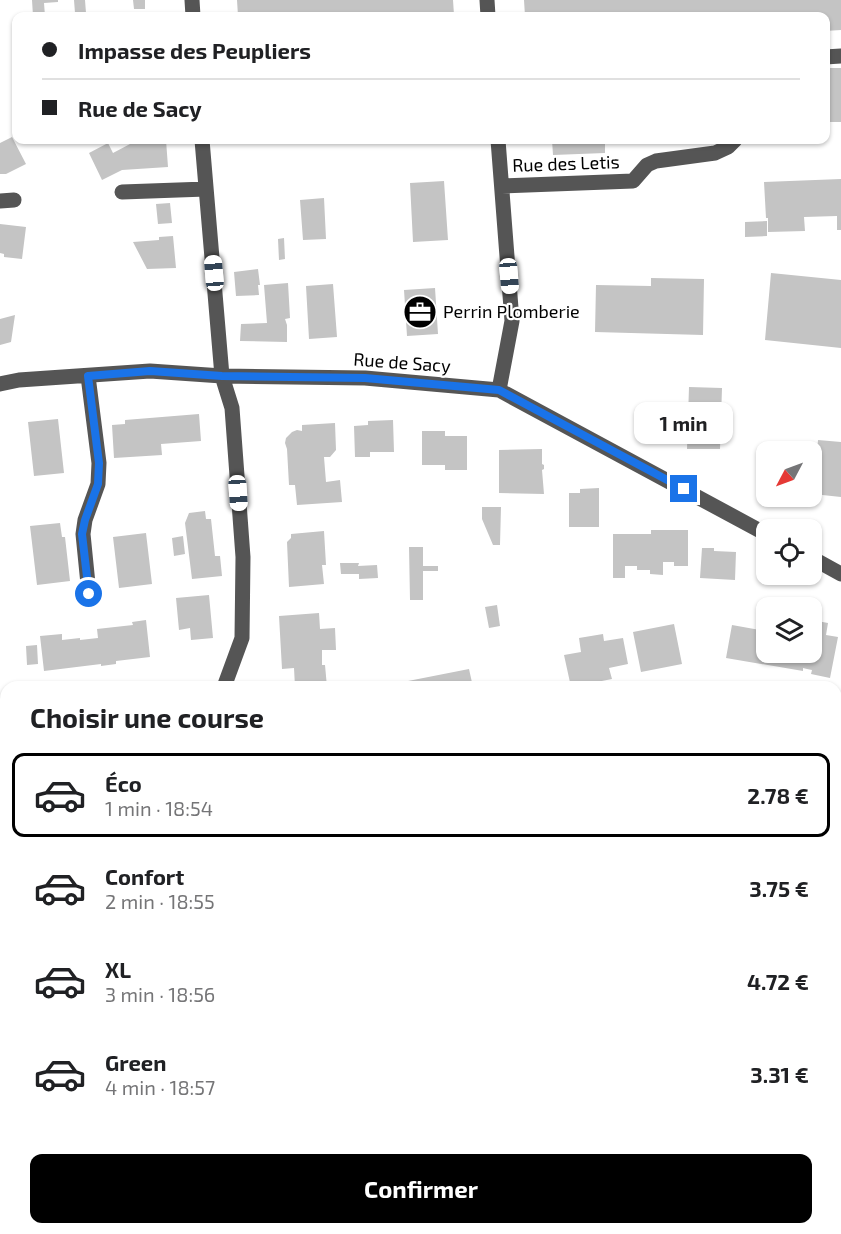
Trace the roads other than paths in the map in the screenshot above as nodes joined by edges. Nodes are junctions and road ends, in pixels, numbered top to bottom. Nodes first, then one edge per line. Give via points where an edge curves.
1 (202, 144) edge
2 (498, 144) edge
3 (732, 144) edge
4 (502, 186) junction
5 (206, 189) junction
6 (122, 192) dead end
7 (88, 376) junction
8 (222, 376) junction
9 (0, 384) edge
10 (499, 390) junction
11 (756, 529) edge
12 (822, 564) edge
13 (841, 574) edge
14 (89, 594) dead end
15 (226, 681) edge

1 - 5 street
2 - 4 street, Rue des Letis
3 - 4 street, Rue des Letis via 715,153 656,161 646,165 633,181
4 - 10 street, Rue des Letis via 512,321
5 - 6 street
5 - 8 street
7 - 8 street, Rue de Sacy via 150,371
7 - 9 street, Rue de Sacy
7 - 14 street via 99,463 98,484 82,534
8 - 10 street, Rue de Sacy via 365,378
8 - 15 street via 232,408 243,557 242,638
10 - 11 street, Rue de Sacy
12 - 13 street

